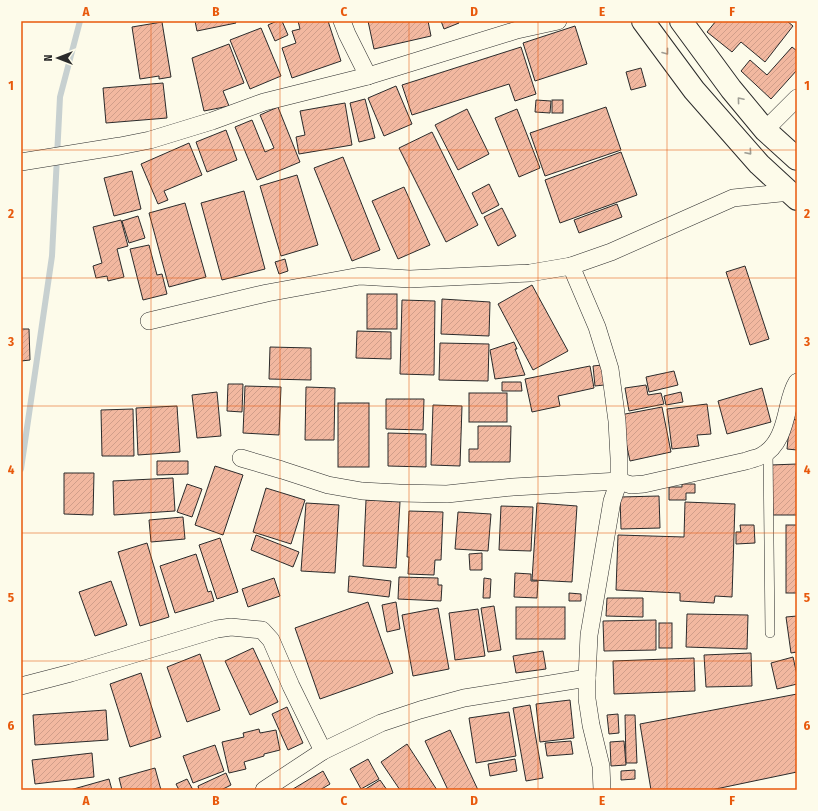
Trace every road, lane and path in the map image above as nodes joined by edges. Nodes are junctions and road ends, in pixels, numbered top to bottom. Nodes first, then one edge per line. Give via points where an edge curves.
1 (342, 21) edge
2 (558, 21) edge
3 (643, 21) edge
4 (681, 21) edge
5 (368, 76) junction
6 (797, 98) edge
7 (765, 130) junction
8 (797, 158) edge
9 (21, 162) edge
10 (794, 196) edge
11 (571, 266) junction
12 (149, 321) dead end
13 (797, 382) edge
14 (768, 451) junction
15 (241, 458) dead end
16 (619, 481) junction
17 (770, 633) dead end
18 (586, 678) junction
19 (21, 686) edge
20 (322, 751) junction
21 (264, 790) edge
22 (602, 790) edge

1 - 5 street
2 - 5 street via 517,30
3 -> 10 highway via 699,96 759,164
7 -> 4 highway
5 - 9 street via 264,102 150,140
6 - 7 street
7 - 8 highway
10 - 11 street via 733,198 611,252
11 - 12 street via 530,273 410,279 360,276 274,292
11 - 16 street via 597,327 610,369 617,421
13 - 14 street via 791,394 778,441
14 - 16 street via 746,461 644,484
14 - 17 lane
15 - 16 street via 328,485 362,491 446,494
16 - 18 street via 612,501 589,636
18 - 20 street via 464,698 420,710 381,723
18 - 22 street via 591,725 601,766
19 - 20 street via 71,674 217,629 231,627 262,630 271,640
20 - 21 street

